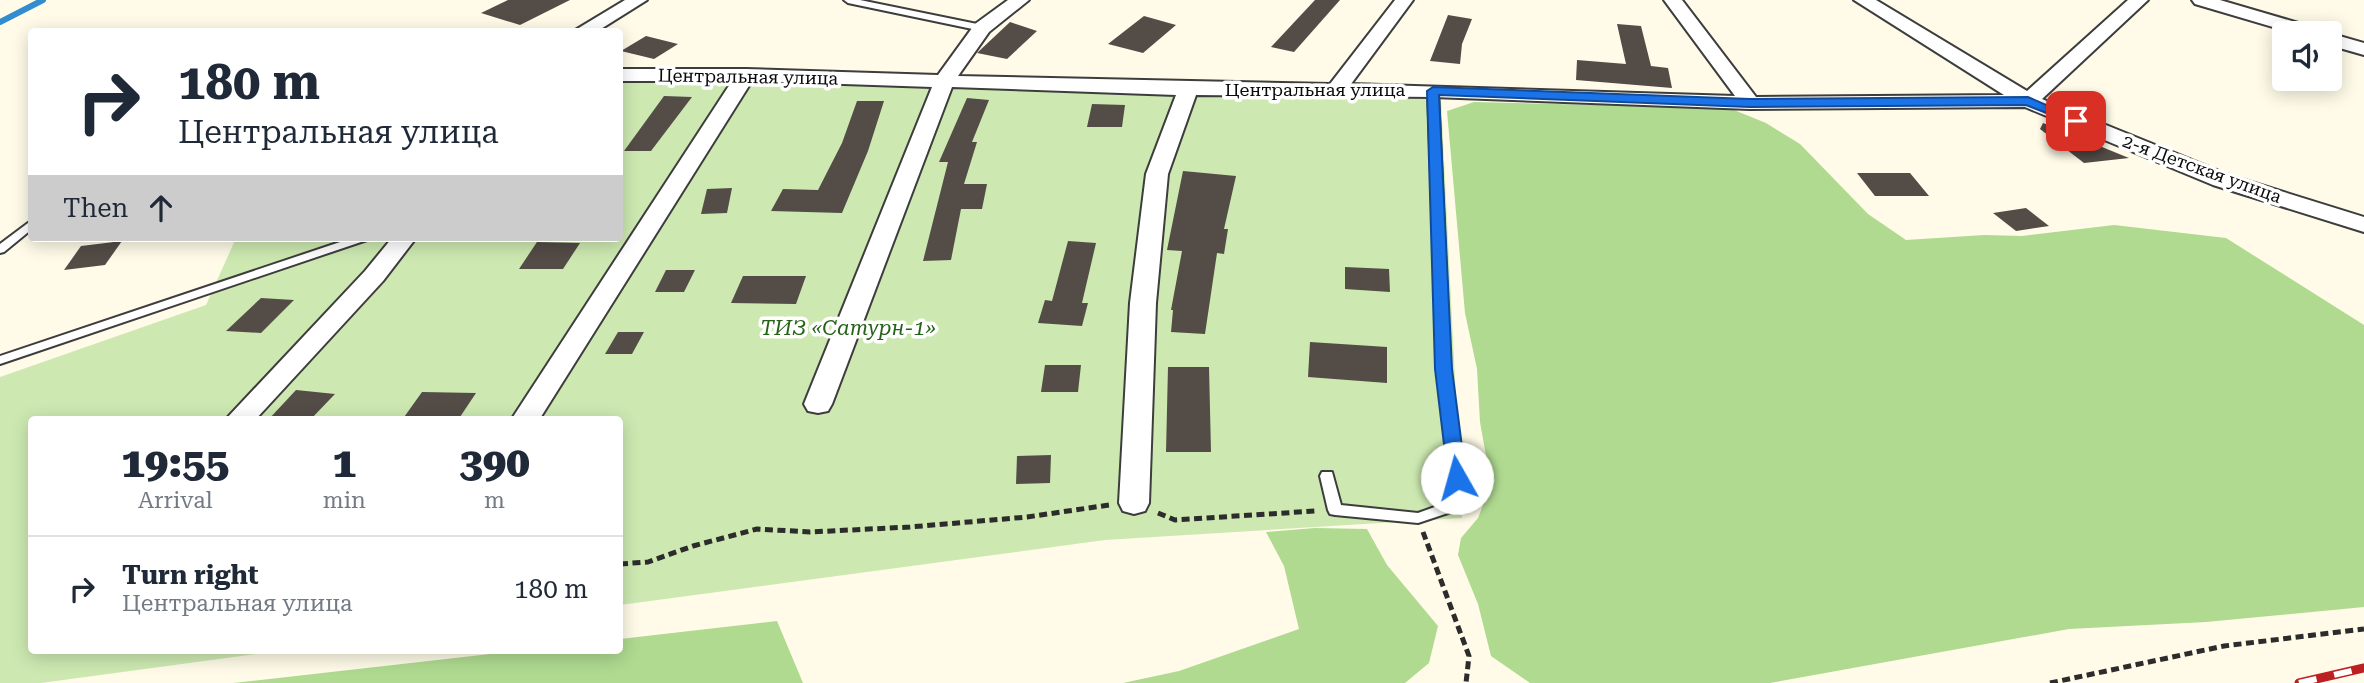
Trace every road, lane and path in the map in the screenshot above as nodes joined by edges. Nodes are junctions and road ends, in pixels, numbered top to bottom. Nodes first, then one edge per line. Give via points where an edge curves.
1 (638, 0) edge
2 (848, 0) edge
3 (1020, 0) edge
4 (1404, 0) edge
5 (1673, 0) edge
6 (1863, 0) edge
7 (2139, 0) edge
8 (2201, 0) edge
9 (2272, 21) edge
10 (588, 28) edge
11 (982, 28) junction
12 (2342, 42) edge
13 (2364, 49) edge
14 (623, 75) edge
15 (747, 75) junction
16 (944, 80) junction
17 (1188, 89) junction
18 (1336, 89) junction
19 (1433, 91) junction
20 (2028, 101) junction
21 (1750, 103) junction
22 (2364, 225) edge
23 (28, 226) edge
24 (351, 242) edge
25 (401, 242) edge
26 (0, 250) edge
27 (0, 360) edge
28 (818, 404) dead end
29 (243, 416) edge
30 (529, 416) edge
31 (1327, 476) dead end
32 (1134, 503) junction
33 (1335, 510) junction
34 (1418, 518) junction
35 (623, 564) edge
36 (2364, 629) edge
37 (1466, 683) edge
38 (2050, 683) edge

1 - 10 street
2 - 11 lane
3 - 11 street
4 - 18 street
5 - 21 street
6 - 20 street, 2-я Детская улица
7 - 20 street
8 - 9 street
11 - 16 street
12 - 13 street
14 - 15 street, Центральная улица
15 - 16 street, Центральная улица
15 - 30 street
16 - 17 street, Центральная улица
16 - 28 street
17 - 18 street, Центральная улица
17 - 32 street via 1157,174 1143,303
18 - 19 street, Центральная улица
19 - 21 street, Центральная улица
19 - 34 lane via 1444,369 1457,478 1449,507
20 - 21 street, Центральная улица
20 - 22 street, 2-я Детская улица via 2221,180
23 - 26 lane
24 - 27 lane
25 - 29 street
31 - 33 lane
32 - 33 path via 1175,520
32 - 35 path via 910,527 810,532 757,529 648,562
33 - 34 lane
34 - 37 path via 1469,656
36 - 38 path via 2224,646

